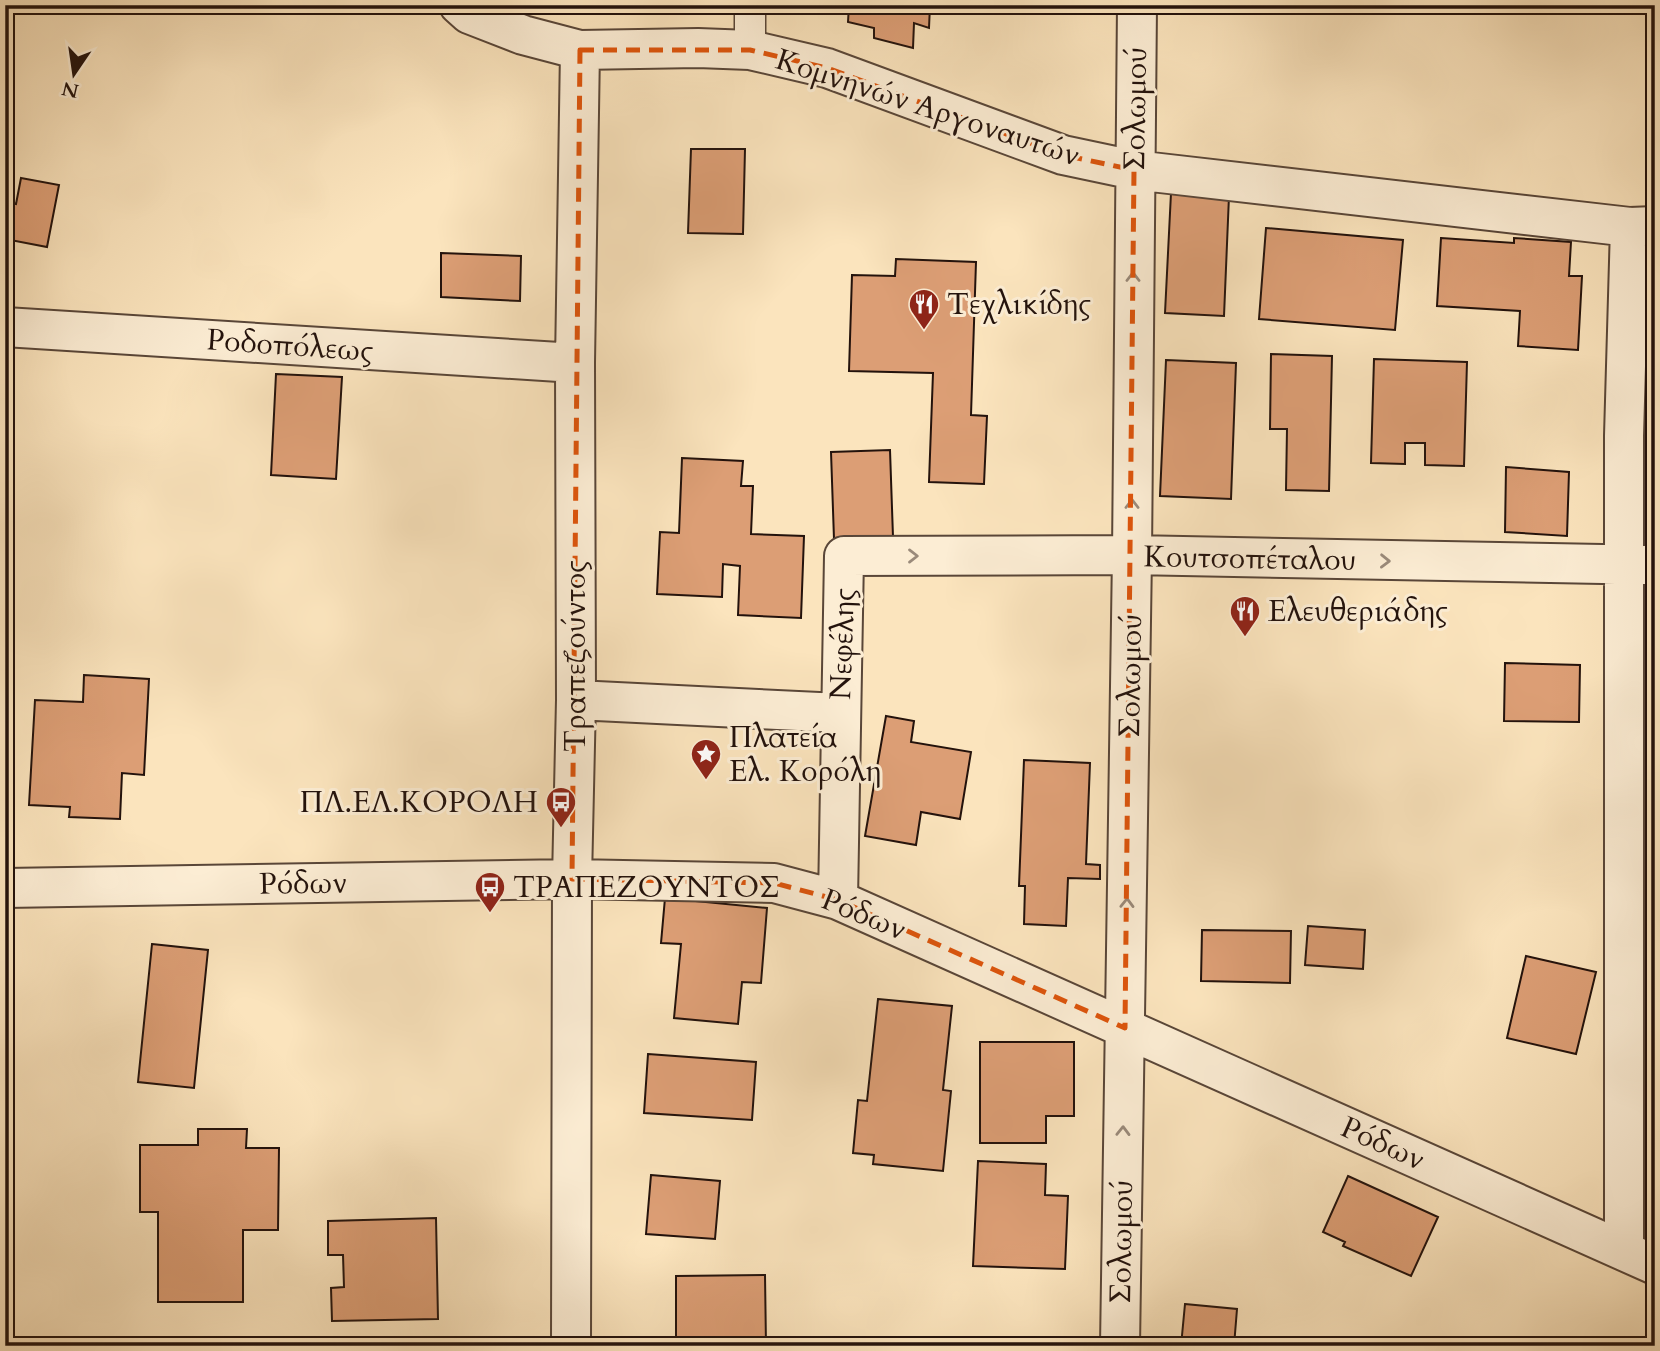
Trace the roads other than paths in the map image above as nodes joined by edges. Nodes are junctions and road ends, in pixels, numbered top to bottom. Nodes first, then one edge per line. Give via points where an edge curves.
1 (459, 5) edge
2 (750, 5) edge
3 (1137, 5) edge
4 (580, 50) junction
5 (750, 50) junction
6 (1134, 170) junction
7 (1642, 226) edge
8 (5, 327) edge
9 (575, 363) junction
10 (1132, 555) junction
11 (844, 556) joint
12 (1640, 566) edge
13 (576, 700) junction
14 (840, 713) junction
15 (572, 879) junction
16 (5, 888) edge
17 (838, 900) junction
18 (1125, 1028) junction
19 (1640, 1258) edge
20 (571, 1346) edge
21 (1120, 1346) edge

1 - 4 street, Κομνηνών Αργοναυτών via 469,14 523,35
2 - 5 street
3 - 6 street, Σολωμού
4 - 5 street, Κομνηνών Αργοναυτών
4 - 9 street, Τραπεζούντος
5 - 6 street, Κομνηνών Αργοναυτών via 827,68 1063,155
6 - 7 street, Κομνηνών Αργοναυτών
10 -> 6 street, Σολωμού
7 - 12 street via 1624,436
8 - 9 street, Ροδοπόλεως
9 - 13 street, Τραπεζούντος
11 -> 10 street, Κουτσοπέταλου
10 -> 12 street, Κουτσοπέταλου
18 -> 10 street, Σολωμού
11 - 14 street, Νεφέλης
12 - 19 street
13 - 14 street
13 - 15 street, Τραπεζούντος
14 - 17 street, Νεφέλης
15 - 16 street, Ρόδων
15 - 17 street, Ρόδων via 775,883
15 - 20 street, Τραπεζούντος
17 - 18 street, Ρόδων
18 - 19 street, Ρόδων
21 -> 18 street, Σολωμού

